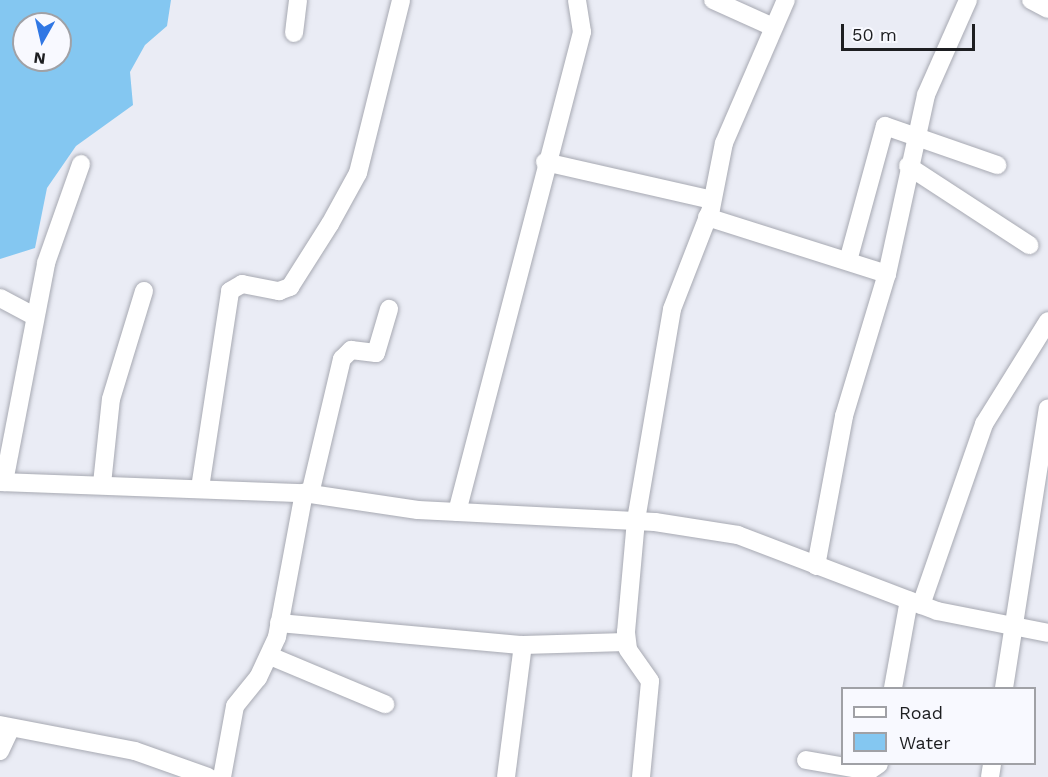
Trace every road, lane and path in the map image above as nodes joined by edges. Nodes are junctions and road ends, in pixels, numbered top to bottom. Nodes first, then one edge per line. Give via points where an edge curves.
1 (298, 0) edge
2 (400, 0) edge
3 (577, 0) edge
4 (713, 0) edge
5 (786, 0) edge
6 (968, 0) edge
7 (1031, 0) edge
8 (1048, 9) edge
9 (773, 27) junction
10 (294, 33) dead end
11 (915, 136) junction
12 (545, 162) junction
13 (81, 164) dead end
14 (997, 165) dead end
15 (908, 166) junction
16 (710, 208) junction
17 (1029, 245) dead end
18 (848, 261) junction
19 (887, 273) junction
20 (144, 291) dead end
21 (0, 298) edge
22 (389, 309) dead end
23 (34, 316) junction
24 (1048, 321) edge
25 (1048, 408) edge
26 (1046, 429) edge
27 (2, 482) edge
28 (102, 484) junction
29 (200, 488) junction
30 (307, 494) junction
31 (457, 512) junction
32 (636, 520) junction
33 (816, 566) junction
34 (915, 602) junction
35 (279, 623) junction
36 (1014, 628) junction
37 (1048, 633) edge
38 (626, 642) junction
39 (523, 645) junction
40 (270, 656) junction
41 (893, 687) edge
42 (1004, 687) edge
43 (385, 704) dead end
44 (5, 728) edge
45 (0, 751) edge
46 (806, 760) dead end
47 (878, 765) edge
48 (208, 777) edge
49 (222, 777) edge
50 (506, 777) edge
51 (641, 777) edge

1 - 10 street
2 - 29 street via 358,173 330,224 290,287 279,291 242,284 230,291
3 - 12 street via 582,32
4 - 9 street
5 - 9 street
6 - 11 street via 926,95
7 - 8 street
9 - 16 street via 723,143
11 - 14 street
11 - 15 street
11 - 18 street via 882,129
12 - 16 street
12 - 31 street
13 - 23 street via 46,263
15 - 17 street
15 - 19 street
16 - 18 street
16 - 32 street via 672,309
18 - 19 street
19 - 33 street via 844,416
20 - 28 street via 111,399
21 - 23 street
22 - 30 street via 376,353 351,350 342,359
23 - 27 street
24 - 34 street via 984,424
25 - 26 street
26 - 36 street
27 - 28 street
28 - 29 street
29 - 30 street
30 - 31 street
30 - 35 street
31 - 32 street
32 - 33 street via 738,535
32 - 38 street
33 - 34 street
34 - 36 street
34 - 41 street
35 - 39 street
35 - 40 street
36 - 37 street
36 - 42 street
38 - 39 street
38 - 51 street via 650,681
39 - 50 street
40 - 43 street
40 - 49 street via 234,706
44 - 45 street
44 - 48 street via 135,751
46 - 47 street via 869,771

